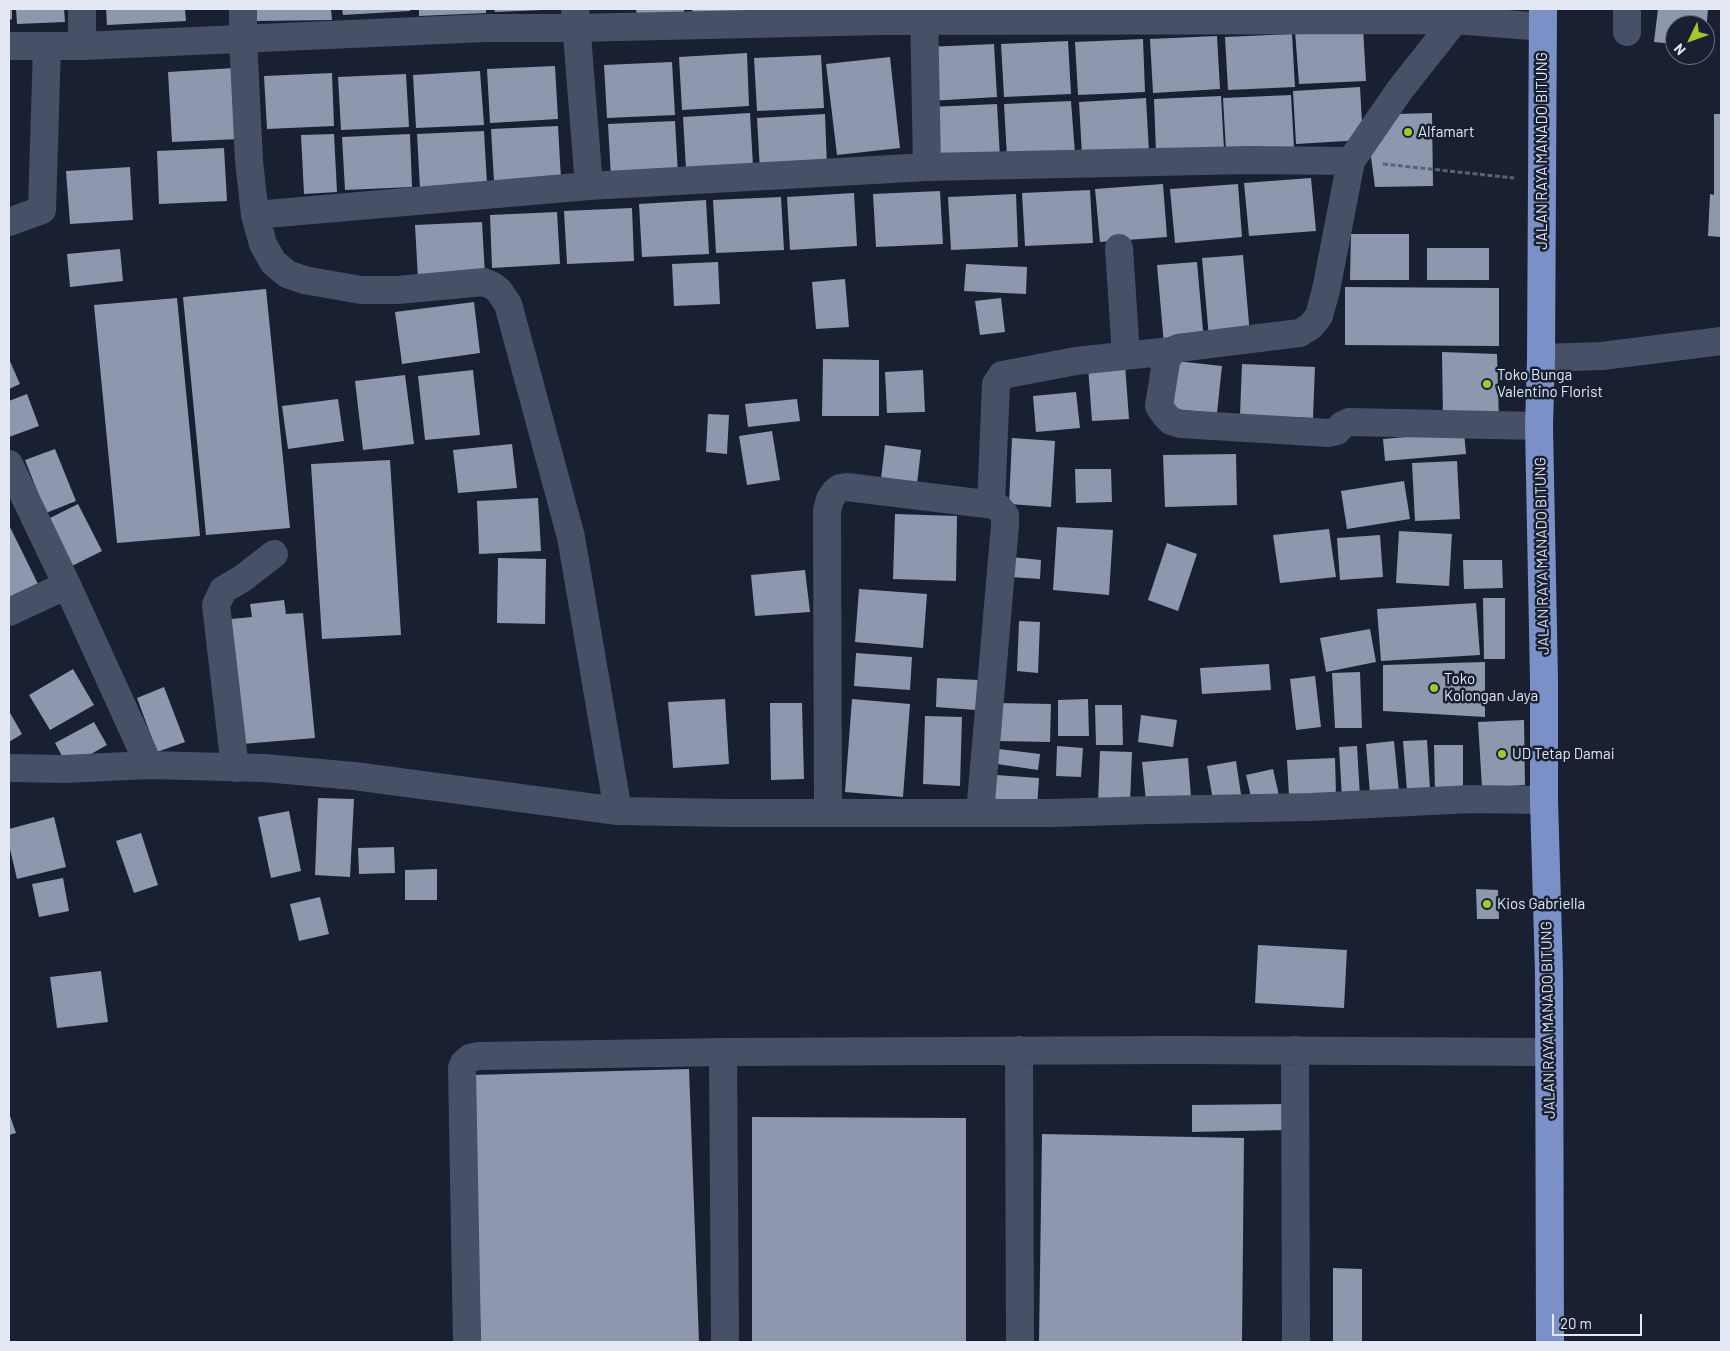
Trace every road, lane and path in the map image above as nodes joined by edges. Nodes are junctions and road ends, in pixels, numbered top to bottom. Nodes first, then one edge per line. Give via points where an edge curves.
1 (82, 9) edge
2 (243, 9) edge
3 (924, 15) edge
4 (576, 18) edge
5 (1543, 18) edge
6 (1455, 20) junction
7 (243, 38) junction
8 (9, 46) edge
9 (47, 46) junction
10 (82, 46) junction
11 (1351, 161) junction
12 (927, 167) junction
13 (1542, 181) junction
14 (590, 186) junction
15 (254, 215) junction
16 (9, 222) edge
17 (1119, 248) dead end
18 (1721, 341) edge
19 (1171, 351) junction
20 (1126, 356) junction
21 (1541, 358) junction
22 (1539, 426) junction
23 (9, 464) edge
24 (991, 504) junction
25 (274, 554) dead end
26 (67, 585) junction
27 (9, 612) edge
28 (149, 765) junction
29 (9, 768) edge
30 (235, 768) junction
31 (1544, 800) junction
32 (618, 811) junction
33 (828, 813) junction
34 (980, 813) junction
35 (1019, 1050) junction
36 (1295, 1050) junction
37 (723, 1052) junction
38 (1548, 1052) junction
39 (467, 1342) edge
40 (726, 1342) edge
41 (1020, 1342) edge
42 (1296, 1342) edge
43 (1550, 1342) edge

1 - 10 street
2 - 7 street
3 - 4 street
3 - 6 street
3 - 12 street
4 - 7 street via 485,28
4 - 14 street
5 - 6 street
5 - 13 highway, JALAN RAYA MANADO BITUNG
6 - 11 street via 1399,90
7 - 10 street
7 - 15 street
8 - 9 street
9 - 10 street
9 - 16 street via 42,210
11 - 12 street
11 - 13 path
11 - 19 street via 1326,290 1319,316 1311,326 1300,333
12 - 14 street
13 - 21 highway, JALAN RAYA MANADO BITUNG
14 - 15 street
15 - 32 street via 263,244 273,262 287,274 304,280 361,290 484,282 499,291 508,304 571,538
17 - 20 street
18 - 21 street via 1602,356
19 - 20 street
19 - 22 street via 1166,362 1159,406 1171,421 1181,424 1330,433 1349,422
20 - 24 street via 1076,361 1002,375 996,384
21 - 22 highway, JALAN RAYA MANADO BITUNG
22 - 31 highway, JALAN RAYA MANADO BITUNG
23 - 26 street
24 - 33 street via 847,487 835,492 830,499 826,532
24 - 34 street via 1005,515 1005,525
25 - 30 street via 223,590 216,605
26 - 27 street
26 - 28 street
28 - 29 street via 65,770
28 - 30 street
30 - 32 street via 354,776
31 - 34 street via 1471,799 1311,807
31 - 38 highway, JALAN RAYA MANADO BITUNG
32 - 33 street
33 - 34 street
35 - 36 street
35 - 37 street
35 - 41 street
36 - 38 street
36 - 42 street
37 - 39 street via 480,1056 464,1063
37 - 40 street
38 - 43 highway, JALAN RAYA MANADO BITUNG

